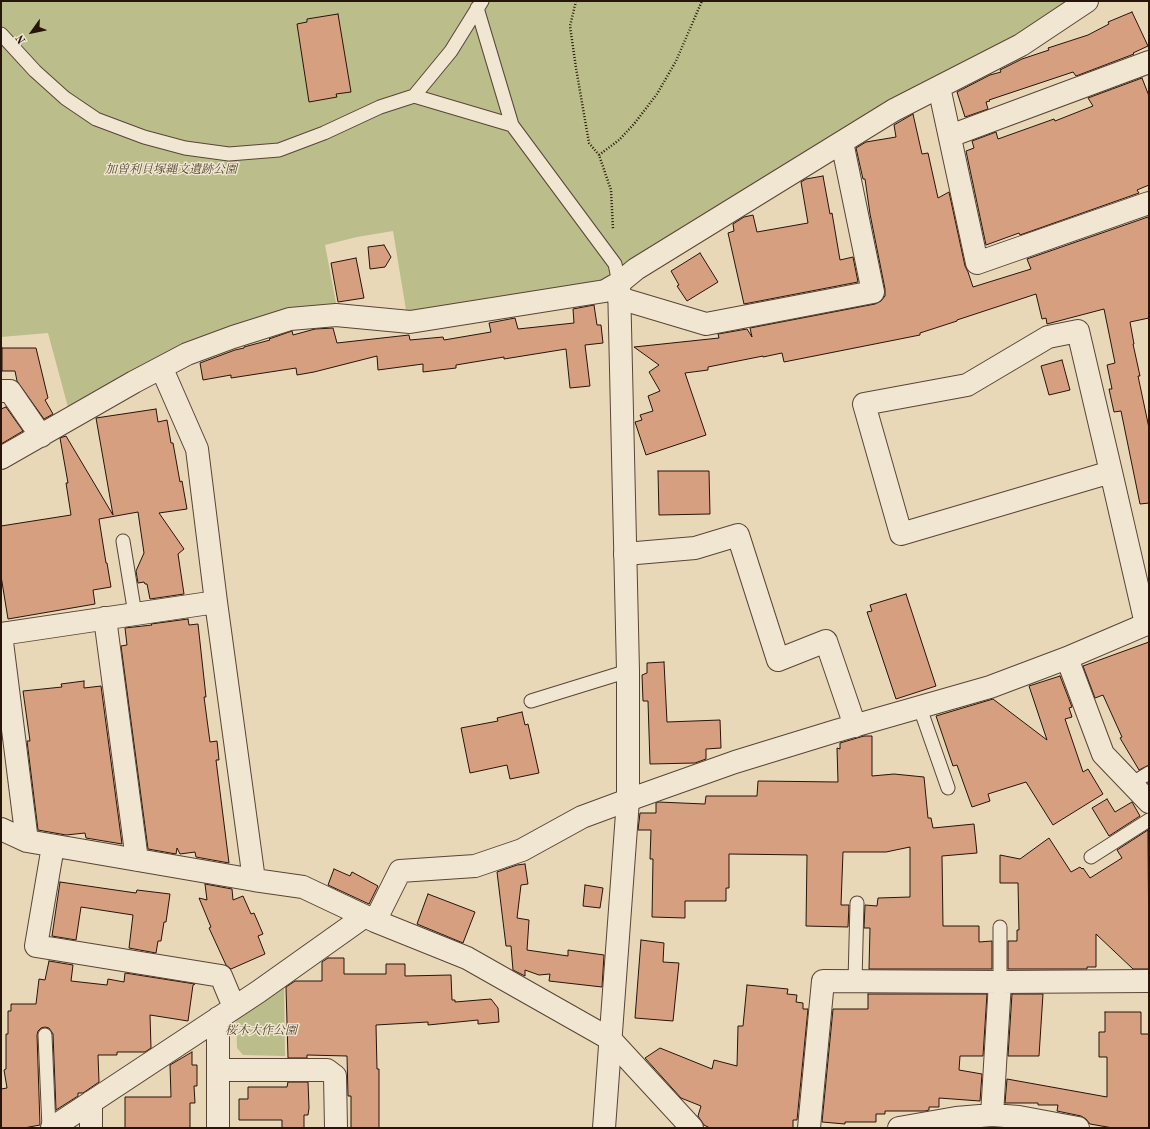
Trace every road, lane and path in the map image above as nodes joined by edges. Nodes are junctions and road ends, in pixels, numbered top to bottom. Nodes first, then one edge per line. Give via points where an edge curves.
1 (576, 1) edge
2 (702, 1) edge
3 (1087, 1) edge
4 (479, 4) edge
5 (1, 34) edge
6 (1149, 62) edge
7 (939, 87) junction
8 (414, 96) junction
9 (512, 125) junction
10 (950, 136) junction
11 (842, 142) junction
12 (599, 155) junction
13 (1149, 203) edge
14 (618, 282) junction
15 (162, 369) junction
16 (1, 391) edge
17 (40, 436) junction
18 (1, 458) edge
19 (1111, 472) junction
20 (123, 541) dead end
21 (625, 554) junction
22 (216, 602) junction
23 (135, 614) junction
24 (105, 618) junction
25 (1148, 623) edge
26 (1, 634) edge
27 (1067, 658) junction
28 (628, 671) junction
29 (531, 702) dead end
30 (920, 708) junction
31 (856, 726) junction
32 (1140, 778) edge
33 (948, 788) dead end
34 (628, 800) junction
35 (1149, 802) edge
36 (1149, 820) edge
37 (1, 829) edge
38 (27, 841) junction
39 (53, 846) junction
40 (1091, 857) dead end
41 (136, 860) junction
42 (254, 880) junction
43 (857, 903) dead end
44 (370, 918) junction
45 (1000, 927) dead end
46 (855, 981) junction
47 (1149, 981) edge
48 (1000, 982) junction
49 (226, 1013) junction
50 (45, 1034) dead end
51 (610, 1039) junction
52 (218, 1070) junction
53 (91, 1102) junction
54 (992, 1115) junction
55 (49, 1128) edge
56 (52, 1128) edge
57 (91, 1128) edge
58 (218, 1128) edge
59 (336, 1128) edge
60 (604, 1128) edge
61 (692, 1128) edge
62 (809, 1128) edge
63 (899, 1128) edge
64 (1078, 1128) edge

1 - 12 path via 570,26 589,142
2 - 12 path via 676,61 657,94 619,140
3 - 7 street via 1021,45
4 - 8 lane via 451,51
4 - 9 lane
5 - 8 lane via 35,71 65,98 96,119 144,137 185,148 229,154 279,150 380,107
6 - 10 street
7 - 10 street
7 - 11 street via 894,110
8 - 9 lane
9 - 14 lane
10 - 13 street via 977,263
11 - 14 street
11 - 14 street via 873,292 706,324
12 - 14 path via 611,190
14 - 15 street via 605,291 410,322 336,315 290,319 187,354
14 - 21 street
15 - 17 street via 134,382
15 - 22 street via 198,449
16 - 17 street via 10,391
17 - 18 street
19 - 19 street via 1078,331 1048,337 967,385 864,404 901,534
19 - 25 street
20 - 23 lane
21 - 28 street
21 - 31 street via 695,548 738,535 778,660 826,641
22 - 23 street
22 - 42 street
23 - 24 street
24 - 26 street
24 - 41 street
25 - 27 street
26 - 38 street
27 - 30 street via 990,687
27 - 32 street via 1103,754
28 - 29 lane
28 - 34 street
30 - 31 street
30 - 33 lane
31 - 34 street via 735,762
32 - 35 street
34 - 44 street via 582,817 522,850 476,866 400,871
34 - 51 street
36 - 40 lane
37 - 38 street
38 - 39 street
39 - 41 street
39 - 49 street via 36,946 220,976
41 - 42 street
42 - 44 street via 303,887
43 - 46 lane
44 - 49 street
44 - 51 street via 467,958
45 - 48 lane
46 - 48 street
46 - 62 street via 823,981
47 - 48 street
48 - 54 street
49 - 52 street
49 - 53 street
50 - 55 lane
51 - 60 street
51 - 61 street
52 - 58 street
52 - 59 street via 327,1070 335,1076
53 - 56 street
53 - 57 street
54 - 63 street via 956,1118
54 - 64 street via 1019,1117

